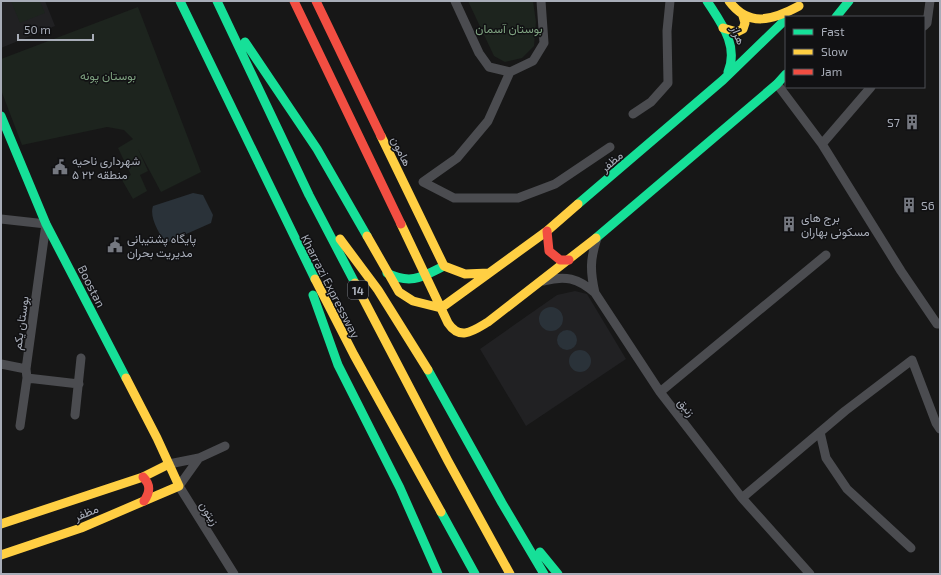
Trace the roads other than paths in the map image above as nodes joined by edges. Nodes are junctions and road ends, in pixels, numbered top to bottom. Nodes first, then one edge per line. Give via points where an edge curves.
1 (180, 1) edge
2 (217, 1) edge
3 (294, 1) edge
4 (316, 1) edge
5 (455, 1) edge
6 (541, 1) edge
7 (670, 1) edge
8 (707, 1) edge
9 (729, 1) edge
10 (849, 1) edge
11 (930, 1) edge
12 (802, 4) edge
13 (743, 16) junction
14 (789, 16) edge
15 (837, 16) edge
16 (785, 20) edge
17 (925, 25) edge
18 (723, 28) junction
19 (510, 72) junction
20 (785, 75) edge
21 (723, 80) junction
22 (777, 84) junction
23 (870, 88) edge
24 (633, 114) dead end
25 (1, 116) edge
26 (822, 144) junction
27 (610, 147) dead end
28 (309, 196) junction
29 (1, 219) edge
30 (46, 224) junction
31 (547, 232) junction
32 (292, 235) junction
33 (597, 238) junction
34 (826, 255) dead end
35 (568, 260) junction
36 (444, 266) junction
37 (492, 272) junction
38 (387, 273) junction
39 (425, 274) junction
40 (541, 282) junction
41 (595, 293) junction
42 (441, 308) junction
43 (940, 324) edge
44 (81, 358) dead end
45 (1, 364) edge
46 (26, 373) junction
47 (79, 384) junction
48 (660, 392) junction
49 (75, 415) dead end
50 (20, 426) dead end
51 (940, 429) edge
52 (820, 432) junction
53 (224, 446) dead end
54 (199, 458) junction
55 (169, 464) junction
56 (481, 468) junction
57 (143, 477) junction
58 (179, 486) junction
59 (742, 498) junction
60 (144, 501) junction
61 (1, 524) edge
62 (911, 548) dead end
63 (1, 555) edge
64 (234, 574) edge
65 (438, 574) edge
66 (474, 574) edge
67 (509, 574) edge
68 (544, 574) edge
69 (558, 574) edge
70 (810, 574) edge

1 - 32 main road, Kharrazi Expressway
2 - 28 main road, Kharrazi Expressway / 14
2 - 38 main road via 317,148
3 - 39 main road
4 - 36 main road, هامون
5 - 19 street via 479,53 489,67
6 - 19 street via 544,43 533,61
7 - 24 street via 667,30 668,83 651,102
8 - 18 main road, هراز
9 - 13 main road, هراز
10 - 15 main road
11 - 17 street
12 - 13 main road, هراز via 777,17 765,19
12 - 14 main road
13 - 18 main road via 743,29 737,32
16 - 21 main road, مظفر
18 - 21 main road, هراز via 734,59
19 - 27 street via 488,121 457,158 423,182 454,198 518,198 555,184
20 - 22 main road
21 - 31 main road, مظفر
22 - 26 street
22 - 33 main road
23 - 26 street
25 - 30 main road, Boostan
26 - 43 street via 901,271 937,324
28 - 56 main road via 378,291 433,380
28 - 67 main road, Kharrazi Expressway / 14
29 - 30 street
30 - 46 street, بوستان یکم
30 - 55 main road, Boostan
31 - 35 main road via 549,251 560,260
31 - 37 main road, مظفر
32 - 65 main road via 338,365 400,488
32 - 66 main road, Kharrazi Expressway via 354,355
33 - 35 main road
33 - 41 street via 591,255
34 - 48 street
35 - 40 main road
36 - 37 main road via 460,273 475,275
36 - 39 main road
37 - 42 main road, مظفر
38 - 39 main road via 406,281
38 - 42 main road via 406,299
39 - 42 main road
40 - 41 street, زنبق via 558,277 571,278 584,283
40 - 42 main road via 484,323 463,333 455,332
41 - 48 street, زنبق
44 - 47 street
45 - 46 street
46 - 47 street
46 - 50 street, بوستان یکم
47 - 49 street
48 - 59 street, زنبق
51 - 52 street via 912,360
52 - 59 street
52 - 62 street via 826,458 847,489
53 - 54 street
54 - 55 street
54 - 58 street
55 - 57 main road, مظفر
55 - 58 main road, زیتون
56 - 68 main road
56 - 69 main road
57 - 60 main road via 150,489 150,494
57 - 61 main road, مظفر
58 - 60 main road, مظفر
58 - 64 street, زیتون
59 - 70 street, زنبق
60 - 63 main road, مظفر via 81,528

